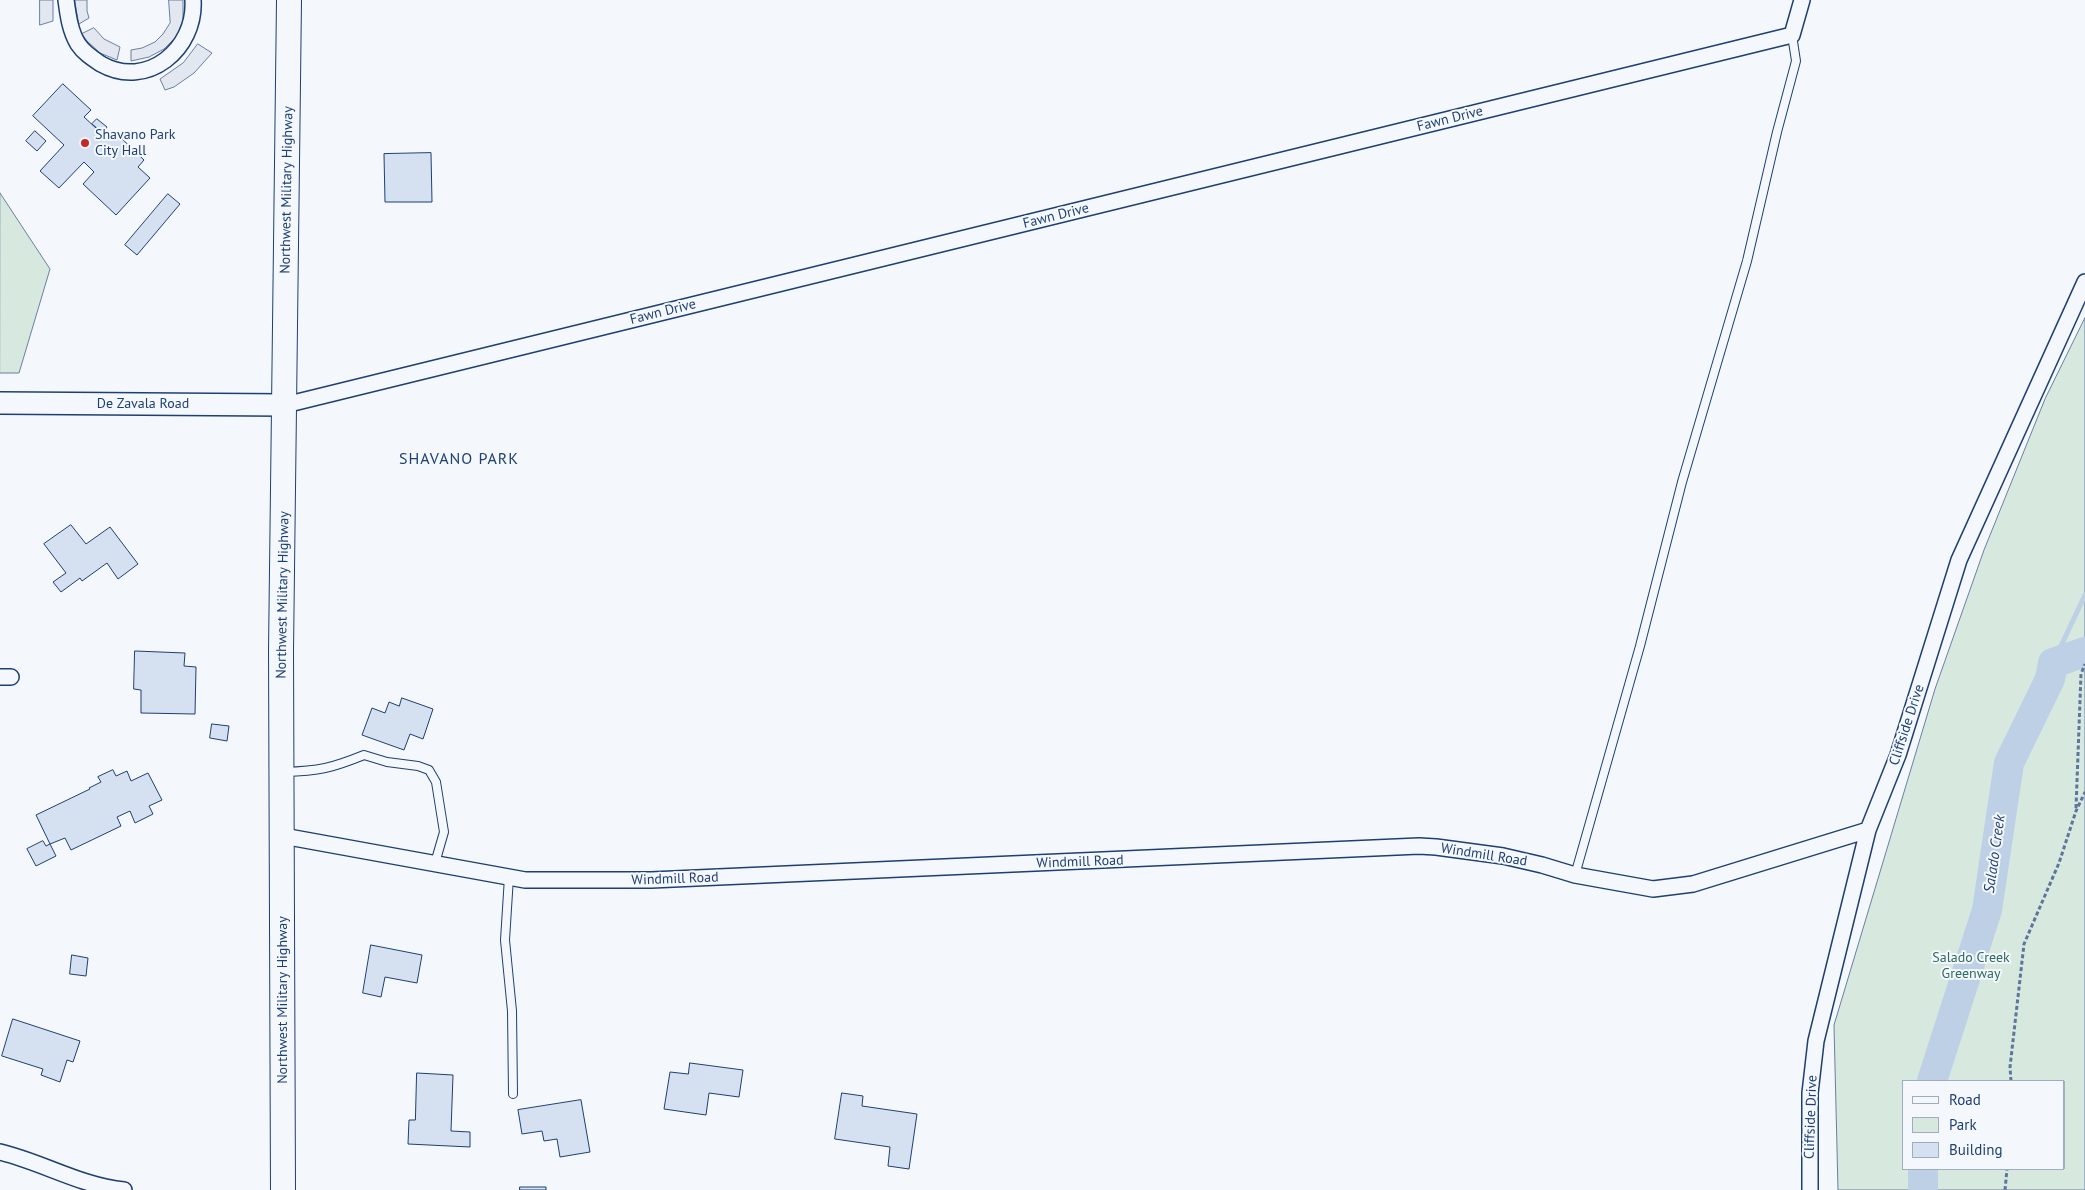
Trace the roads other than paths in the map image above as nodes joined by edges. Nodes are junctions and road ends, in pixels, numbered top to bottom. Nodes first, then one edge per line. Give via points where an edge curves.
1 (66, 0) edge
2 (193, 0) edge
3 (289, 0) edge
4 (1802, 0) edge
5 (1792, 35) junction
6 (2085, 282) edge
7 (0, 403) edge
8 (285, 405) junction
9 (282, 772) junction
10 (1868, 830) junction
11 (282, 836) junction
12 (434, 864) junction
13 (1575, 875) junction
14 (509, 877) junction
15 (514, 1094) dead end
16 (0, 1152) edge
17 (124, 1190) edge
18 (282, 1190) edge
19 (1810, 1190) edge

1 - 2 street via 72,33 88,56 110,69 134,72 164,62 175,53 192,21
3 - 8 main road, Northwest Military Highway
4 - 5 street
5 - 8 street, Fawn Drive
5 - 13 lane via 1796,61 1747,261 1682,482 1640,646
6 - 10 street, Cliffside Drive via 1959,560 1898,756
7 - 8 main road, De Zavala Road
8 - 9 main road, Northwest Military Highway
9 - 11 main road, Northwest Military Highway
9 - 12 lane via 333,768 364,755 429,770 436,782 444,832
10 - 13 street, Windmill Road via 1693,884 1653,889
10 - 19 street, Cliffside Drive via 1816,1041 1810,1092
11 - 12 street, Windmill Road
11 - 18 main road, Northwest Military Highway
12 - 14 street, Windmill Road
13 - 14 street, Windmill Road via 1503,856 1419,846 651,880 525,880
14 - 15 lane via 505,940 512,1011
16 - 17 street via 41,1164 80,1181

